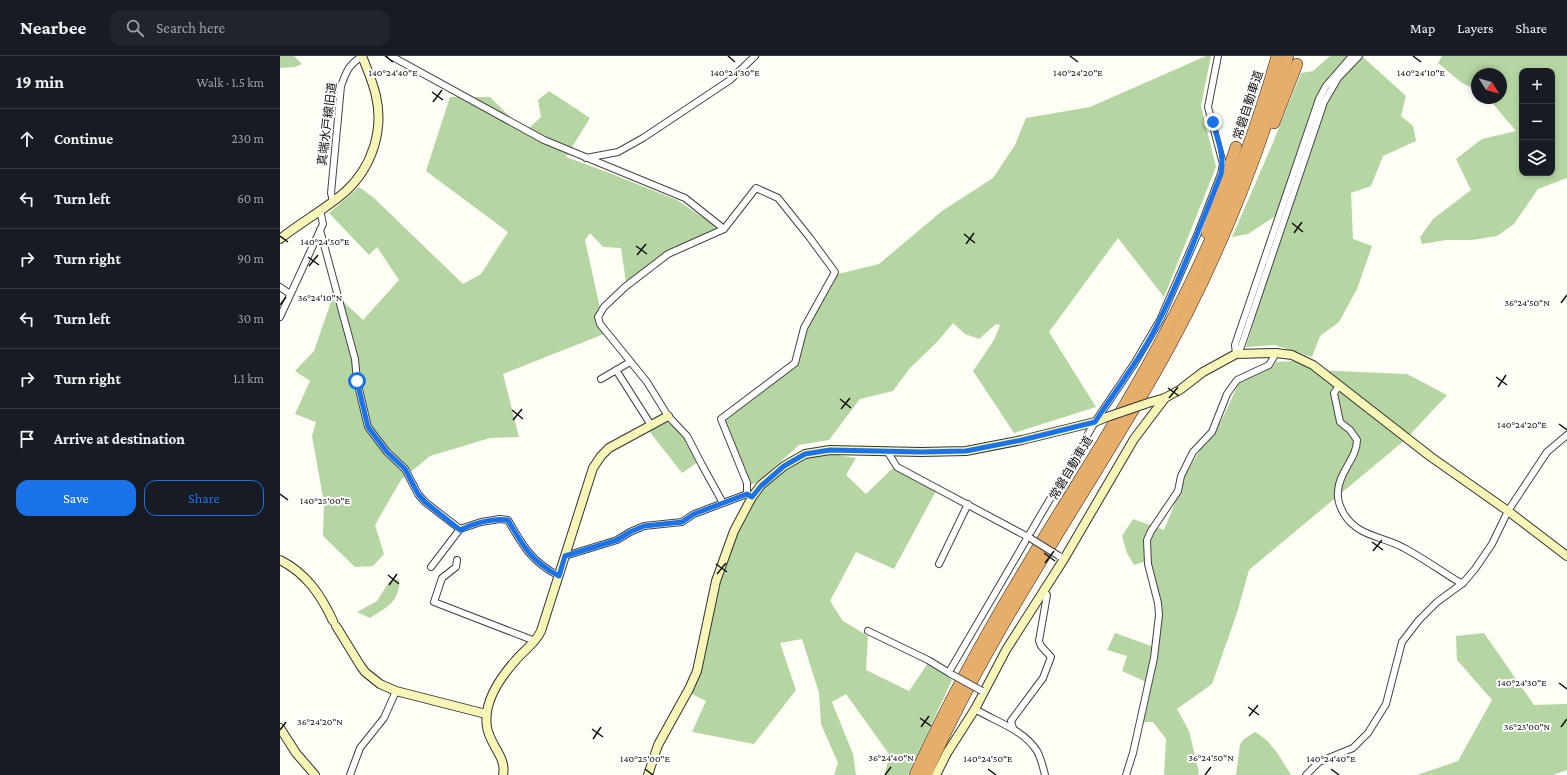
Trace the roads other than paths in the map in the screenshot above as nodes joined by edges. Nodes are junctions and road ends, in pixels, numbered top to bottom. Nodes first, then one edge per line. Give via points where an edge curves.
1 (362, 56) edge
2 (391, 56) edge
3 (756, 56) edge
4 (1218, 56) edge
5 (1277, 56) edge
6 (1288, 56) edge
7 (1352, 56) edge
8 (1359, 56) edge
9 (1297, 64) dead end
10 (1236, 147) dead end
11 (586, 158) junction
12 (1245, 185) junction
13 (333, 201) junction
14 (320, 210) junction
15 (724, 229) junction
16 (320, 230) junction
17 (280, 239) edge
18 (280, 288) edge
19 (290, 294) junction
20 (280, 317) edge
21 (1173, 319) junction
22 (1276, 353) junction
23 (1236, 354) junction
24 (630, 362) junction
25 (616, 370) junction
26 (601, 379) dead end
27 (1340, 386) junction
28 (1165, 398) junction
29 (668, 416) junction
30 (1095, 422) junction
31 (651, 425) junction
32 (1567, 435) edge
33 (887, 451) junction
34 (749, 495) junction
35 (723, 503) junction
36 (968, 504) junction
37 (1508, 511) junction
38 (460, 530) junction
39 (1029, 537) junction
40 (565, 556) junction
41 (1567, 556) edge
42 (1061, 557) junction
43 (280, 560) edge
44 (457, 560) dead end
45 (939, 564) dead end
46 (431, 567) dead end
47 (559, 576) junction
48 (1463, 582) junction
49 (1044, 590) junction
50 (868, 630) dead end
51 (535, 641) junction
52 (950, 673) junction
53 (396, 691) junction
54 (983, 691) junction
55 (975, 709) junction
56 (486, 714) junction
57 (280, 728) edge
58 (1013, 728) junction
59 (315, 775) edge
60 (350, 775) edge
61 (503, 775) edge
62 (648, 775) edge
63 (915, 775) edge
64 (926, 775) edge
65 (936, 775) edge
66 (1045, 775) edge
67 (1126, 775) edge
68 (1306, 775) edge

1 - 13 street, 真端水戸線旧道 via 346,71 341,86 330,193
1 - 13 street via 377,97 378,130 365,168 354,183
2 - 11 street via 544,140
3 - 11 street via 730,80 643,138 618,152
4 - 30 street via 1208,107 1222,157 1221,174 1160,320
5 - 21 highway, 常磐自動車道 via 1235,183
6 - 12 highway, 常磐自動車道
7 - 23 street via 1326,86 1319,99 1235,345
8 - 23 street via 1338,78 1324,102 1241,347
9 - 12 highway
10 - 21 highway via 1210,224
11 - 15 street via 685,198
12 - 64 highway, 常磐自動車道 via 1199,289 1155,372 993,642 966,691
13 - 14 street
14 - 16 street via 323,221
14 - 17 street
15 - 24 street via 668,254 625,287 604,307 598,317 600,324
15 - 34 street via 756,188 778,198 835,272 804,328 795,363 721,419 747,483
16 - 19 street
16 - 38 street via 355,359 357,381 368,427 387,452 405,469 425,502
18 - 19 street
19 - 20 street
21 - 63 highway, 常磐自動車道 via 984,638 957,687
22 - 23 street
22 - 27 street via 1304,360
22 - 67 street via 1270,365 1237,380 1227,394 1212,432 1193,452 1181,476 1178,491 1147,540 1148,564 1159,615 1154,658
23 - 28 street via 1202,372
24 - 25 street
24 - 29 street via 647,382
25 - 26 street
25 - 31 street
27 - 37 street via 1431,457
27 - 48 street via 1334,394 1340,422 1357,440 1354,453 1338,487 1339,504 1345,516 1360,530 1404,548
28 - 30 street, bridge
28 - 42 street via 1134,439
29 - 31 street
29 - 35 street via 687,436
30 - 33 street via 966,451
30 - 39 street
31 - 40 street via 610,448 593,468
32 - 37 street via 1547,452
33 - 34 street via 830,450 805,454 784,466
33 - 36 street via 896,467
34 - 35 street
34 - 62 street via 716,580 697,671 658,745
35 - 40 street via 694,514 682,522 644,526 617,540
36 - 39 street
36 - 45 street
37 - 41 street
37 - 48 street via 1482,561
38 - 46 street
38 - 47 street via 481,522 508,520 524,549 545,569
39 - 42 street, bridge
39 - 52 street
40 - 47 street
42 - 49 street
43 - 53 street via 314,586 365,672 374,680
44 - 51 street via 456,567 442,578 434,602
47 - 51 street via 545,622
48 - 68 street via 1437,602 1402,642 1386,704 1368,733 1353,748 1319,762
49 - 54 street
49 - 58 street via 1047,595 1039,641 1051,657 1043,678 1010,720
50 - 52 street
51 - 56 street via 515,660 501,680
52 - 54 street, bridge
53 - 56 street
53 - 60 street via 384,718 360,748
54 - 55 street
55 - 58 street
55 - 65 street
56 - 61 street via 487,728 503,763
57 - 59 street via 296,753
58 - 66 street via 1034,747

